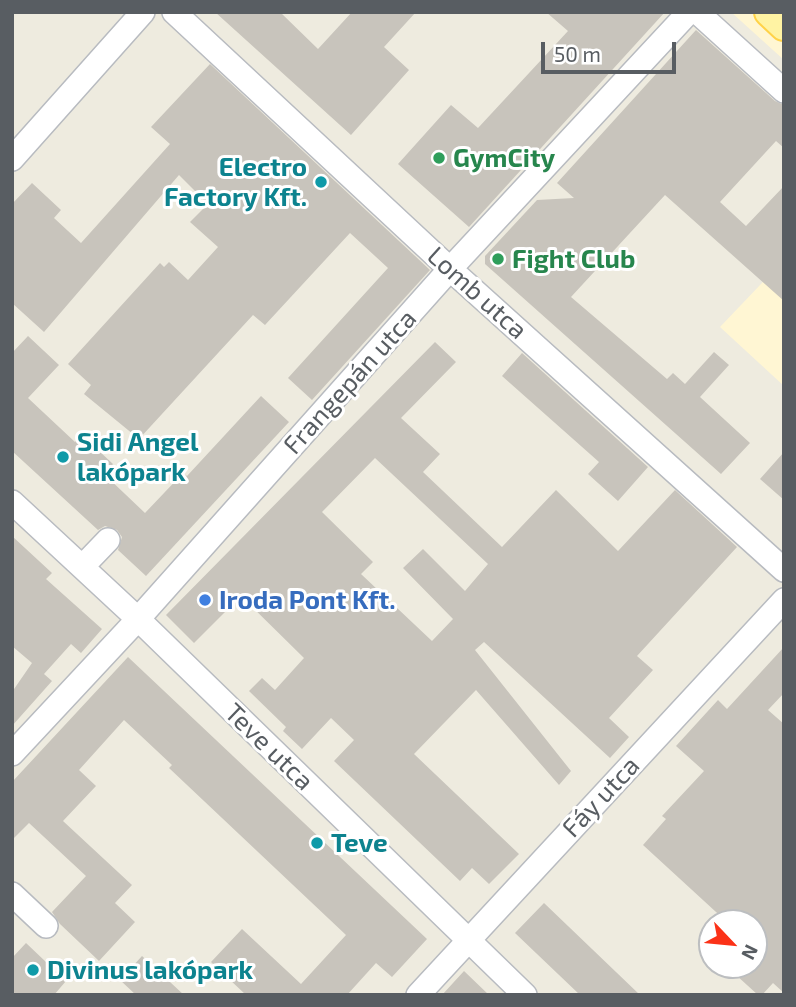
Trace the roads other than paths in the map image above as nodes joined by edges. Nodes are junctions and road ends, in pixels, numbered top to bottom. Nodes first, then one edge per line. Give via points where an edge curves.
1 (143, 12) edge
2 (174, 12) edge
3 (689, 12) edge
4 (697, 12) edge
5 (769, 12) edge
6 (784, 26) edge
7 (784, 91) edge
8 (12, 159) edge
9 (450, 269) junction
10 (12, 502) edge
11 (107, 540) dead end
12 (82, 567) junction
13 (784, 570) edge
14 (784, 600) edge
15 (138, 619) junction
16 (12, 754) edge
17 (12, 894) edge
18 (46, 926) dead end
19 (467, 941) junction
20 (418, 995) edge
21 (525, 995) edge

1 - 8 street
2 - 9 street, Lomb utca
3 - 9 street, Frangepán utca
4 - 7 street
5 - 6 main road
9 - 13 street, Lomb utca
9 - 15 street, Frangepán utca
10 - 12 street, Teve utca
11 - 12 street
12 - 15 street, Teve utca
14 - 19 street, Fáy utca
15 - 16 street, Frangepán utca
15 - 19 street, Teve utca
17 - 18 street
19 - 20 street, Fáy utca
19 - 21 street, Teve utca

